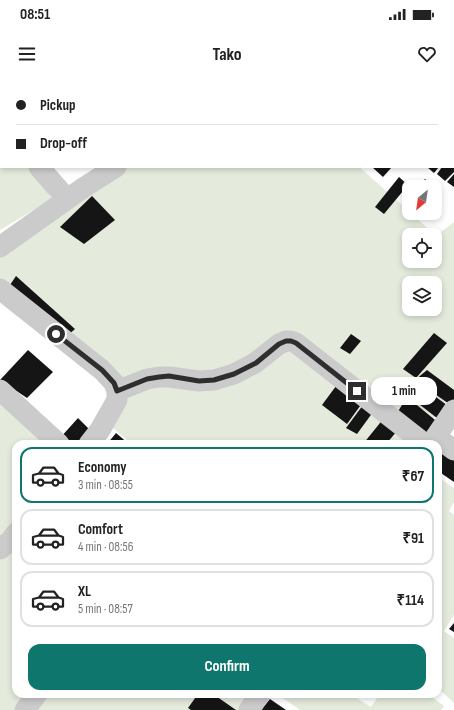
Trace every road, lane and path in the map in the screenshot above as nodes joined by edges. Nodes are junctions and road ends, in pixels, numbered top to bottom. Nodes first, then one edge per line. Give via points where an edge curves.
1 (40, 168) edge
2 (114, 168) edge
3 (67, 199) junction
4 (0, 246) edge
5 (0, 289) edge
6 (0, 390) edge
7 (117, 391) junction
8 (454, 410) edge
9 (55, 440) edge
10 (92, 440) edge
11 (428, 440) edge
12 (432, 440) edge
13 (442, 446) edge
14 (454, 450) edge
15 (12, 538) edge
16 (0, 549) edge
17 (34, 698) edge
18 (257, 698) edge
19 (25, 710) edge
20 (249, 710) edge

1 - 3 street
2 - 3 street
3 - 4 street
5 - 7 street via 102,370 114,383
6 - 9 street
7 - 10 street via 116,400
7 - 11 street via 159,377 214,380 256,363 279,344 291,341
8 - 12 street
13 - 14 street
15 - 16 street
17 - 19 street
18 - 20 street

